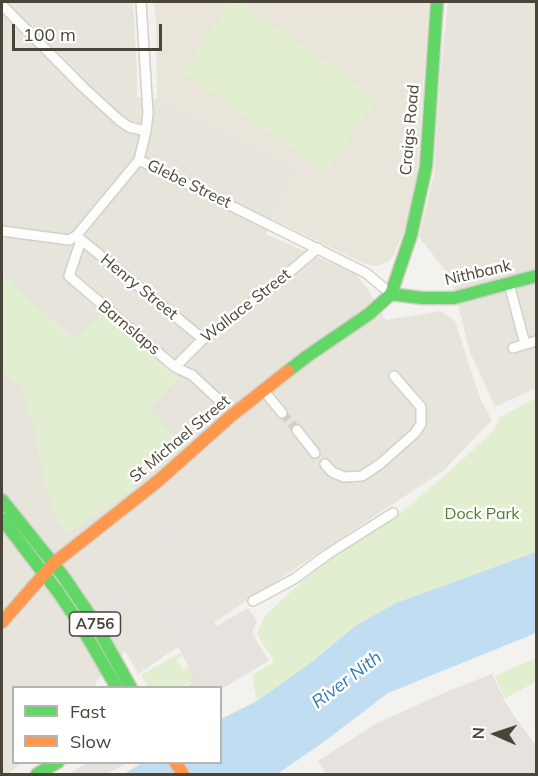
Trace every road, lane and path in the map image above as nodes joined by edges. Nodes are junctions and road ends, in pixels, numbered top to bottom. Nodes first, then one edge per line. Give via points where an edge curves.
1 (141, 2) edge
2 (437, 2) edge
3 (2, 5) edge
4 (146, 131) junction
5 (139, 160) junction
6 (2, 231) edge
7 (78, 238) junction
8 (318, 249) junction
9 (537, 276) edge
10 (509, 284) junction
11 (392, 294) junction
12 (203, 339) junction
13 (537, 341) edge
14 (525, 344) junction
15 (513, 348) dead end
16 (175, 367) junction
17 (394, 376) dead end
18 (264, 391) junction
19 (220, 401) dead end
20 (282, 412) tunnel mouth
21 (297, 430) tunnel mouth
22 (315, 453) dead end
23 (325, 464) dead end
24 (2, 500) edge
25 (393, 513) dead end
26 (2, 519) edge
27 (54, 563) junction
28 (44, 574) junction
29 (253, 601) dead end
30 (3, 617) edge
31 (114, 686) edge
32 (129, 686) edge
33 (47, 764) edge
34 (54, 764) edge

1 - 4 street
2 - 11 main road, Craigs Road via 426,166 411,237
3 - 4 street via 119,120
4 - 5 street
5 - 7 street, Glebe Street
5 - 8 street, Glebe Street
6 - 7 street via 62,240
7 - 12 street, Henry Street
7 - 16 street, Barnslaps via 69,276
8 - 11 street, Glebe Street via 366,273
8 - 12 street, Wallace Street
9 - 10 main road, Nithbank
10 - 11 main road, Nithbank via 454,298
10 - 14 street
11 - 18 main road, St Michael Street
12 - 16 street, Wallace Street
13 - 14 street
14 - 15 street
16 - 19 street, Barnslaps via 192,375
17 - 23 street via 421,407 421,424 415,433 362,476 344,477
18 - 20 street
18 - 27 main road, St Michael Street
21 - 22 street
24 - 27 main road, A756
25 - 29 street via 294,579
26 - 28 main road, A756
27 - 28 main road, St Michael Street
27 - 32 main road, A756 via 93,620
28 - 30 main road, St Michael Street
28 - 31 main road, A756 via 81,626
33 - 34 main road via 37,774

